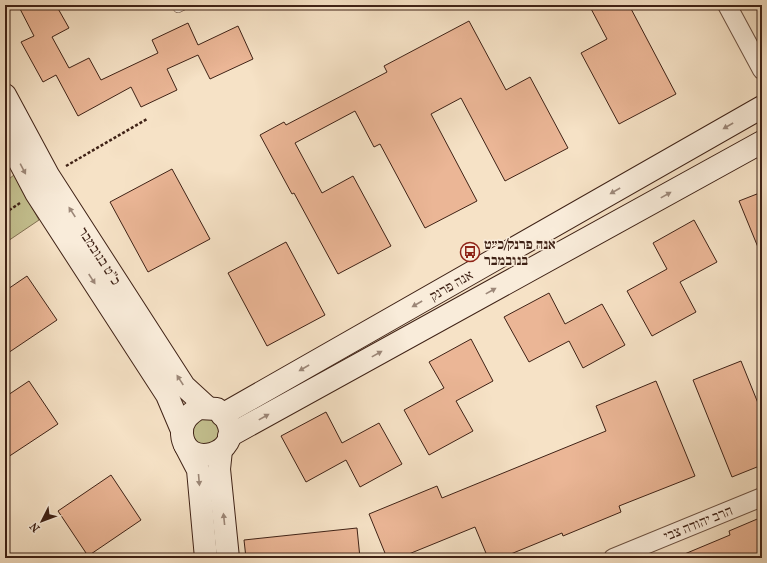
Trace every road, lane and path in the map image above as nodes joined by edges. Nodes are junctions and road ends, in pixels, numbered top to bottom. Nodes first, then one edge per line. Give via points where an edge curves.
1 (177, 5) edge
2 (184, 5) edge
3 (727, 5) edge
4 (762, 70) edge
5 (5, 95) edge
6 (762, 107) edge
7 (147, 119) dead end
8 (5, 134) edge
9 (762, 142) edge
10 (66, 165) dead end
11 (215, 411) junction
12 (183, 436) junction
13 (225, 443) junction
14 (762, 497) edge
15 (206, 558) edge
16 (228, 558) edge
17 (613, 558) edge

1 - 2 lane via 178,8
3 - 4 street
11 -> 5 street, כ"ט בנובמבר via 184,386 48,176
6 -> 11 street, אנה פרנק
7 - 10 path
8 -> 12 street, כ"ט בנובמבר via 36,193 167,395
13 -> 9 street, אנה פרנק
11 - 12 street via 199,408 189,414 184,421
11 - 13 street via 226,419 229,427
12 - 13 street via 189,449 204,456 212,455
12 -> 15 street, כ"ט בנובמבר via 198,470
16 -> 13 street via 219,470
14 - 17 street, הרב יהודה צבי

